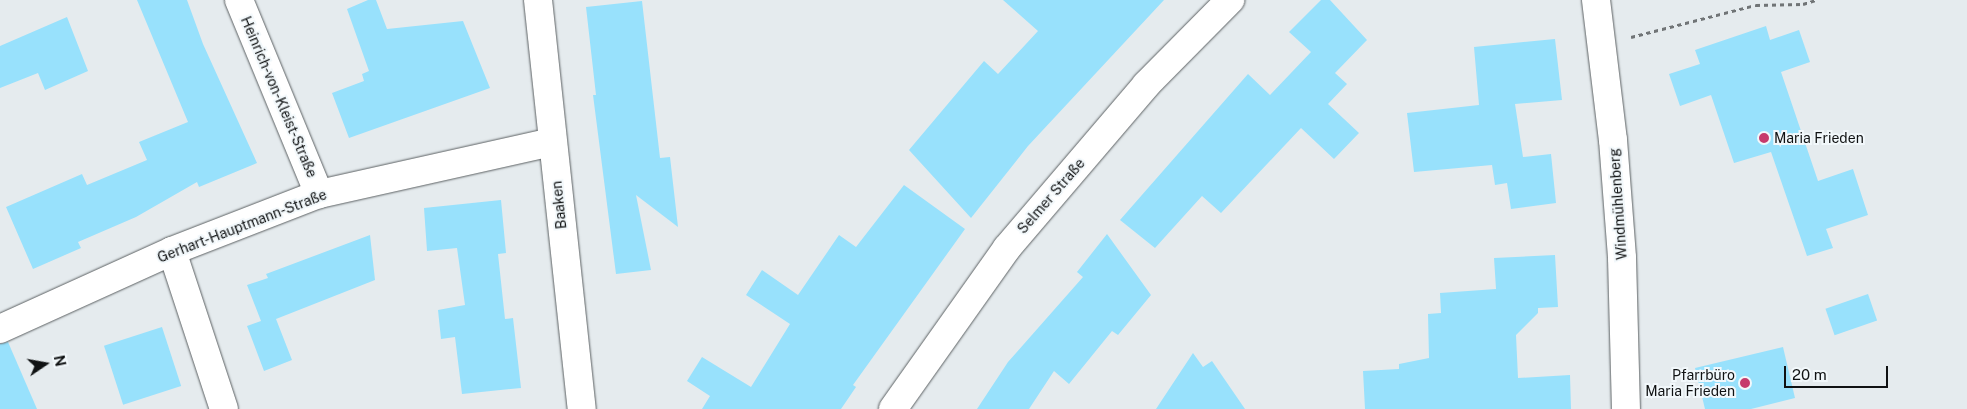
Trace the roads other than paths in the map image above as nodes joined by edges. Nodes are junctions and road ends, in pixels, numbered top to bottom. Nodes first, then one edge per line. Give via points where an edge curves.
1 (238, 0) edge
2 (538, 0) edge
3 (1230, 0) edge
4 (1596, 0) edge
5 (552, 142) junction
6 (319, 194) junction
7 (172, 251) junction
8 (0, 328) edge
9 (224, 409) edge
10 (582, 409) edge
11 (893, 409) edge
12 (1626, 409) edge

1 - 6 street, Heinrich-von-Kleist-Straße
2 - 5 street, Baaken
3 - 11 street, Selmer Straße via 1146,85 1007,248
4 - 12 street, Windmühlenberg via 1622,258
5 - 6 street, Gerhart-Hauptmann-Straße
5 - 10 street, Baaken
6 - 7 street, Gerhart-Hauptmann-Straße
7 - 8 street, Gerhart-Hauptmann-Straße
7 - 9 street

